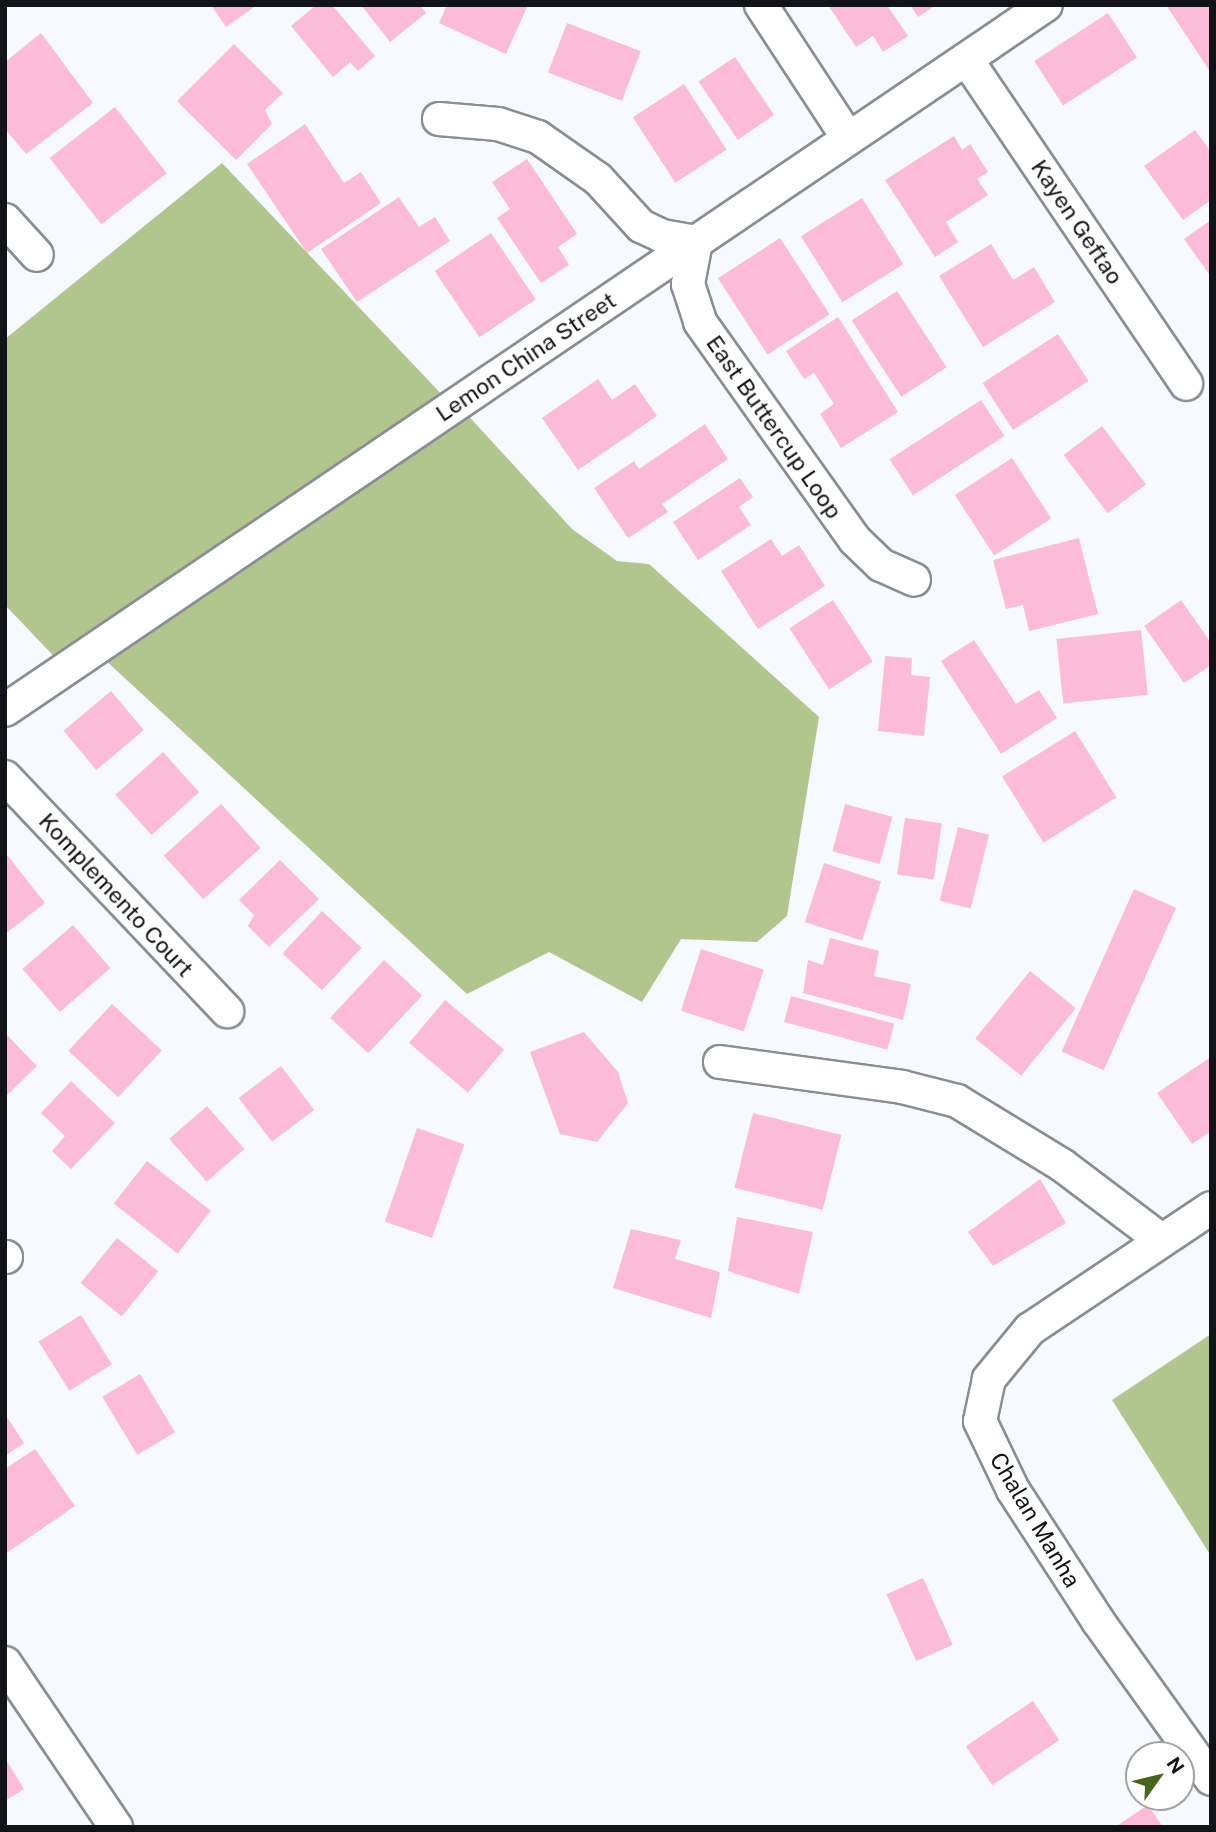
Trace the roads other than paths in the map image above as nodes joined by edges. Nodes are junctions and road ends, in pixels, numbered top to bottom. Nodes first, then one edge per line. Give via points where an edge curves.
1 (761, 5) edge
2 (1046, 5) edge
3 (967, 60) junction
4 (439, 119) dead end
5 (848, 138) junction
6 (5, 220) edge
7 (696, 242) junction
8 (37, 255) dead end
9 (1186, 384) dead end
10 (914, 580) dead end
11 (5, 710) edge
12 (5, 777) edge
13 (227, 1011) dead end
14 (720, 1062) dead end
15 (1211, 1208) edge
16 (1161, 1240) junction
17 (5, 1663) edge
18 (1211, 1779) edge
19 (116, 1827) edge

1 - 5 street
2 - 3 street, Lemon China Street
3 - 5 street, Lemon China Street
3 - 9 street, Kayen Geftao
4 - 7 street via 498,124 538,137 598,179 641,226 662,236
5 - 7 street, Lemon China Street
6 - 8 street
7 - 10 street, East Buttercup Loop via 688,284 700,322 855,540 881,565
7 - 11 street, Lemon China Street
12 - 13 street, Komplemento Court
14 - 16 street via 948,1097 1029,1143
15 - 16 street, Chalan Manha
16 - 18 street, Chalan Manha via 1030,1329 989,1379 980,1421 1013,1490 1098,1621
17 - 19 street

